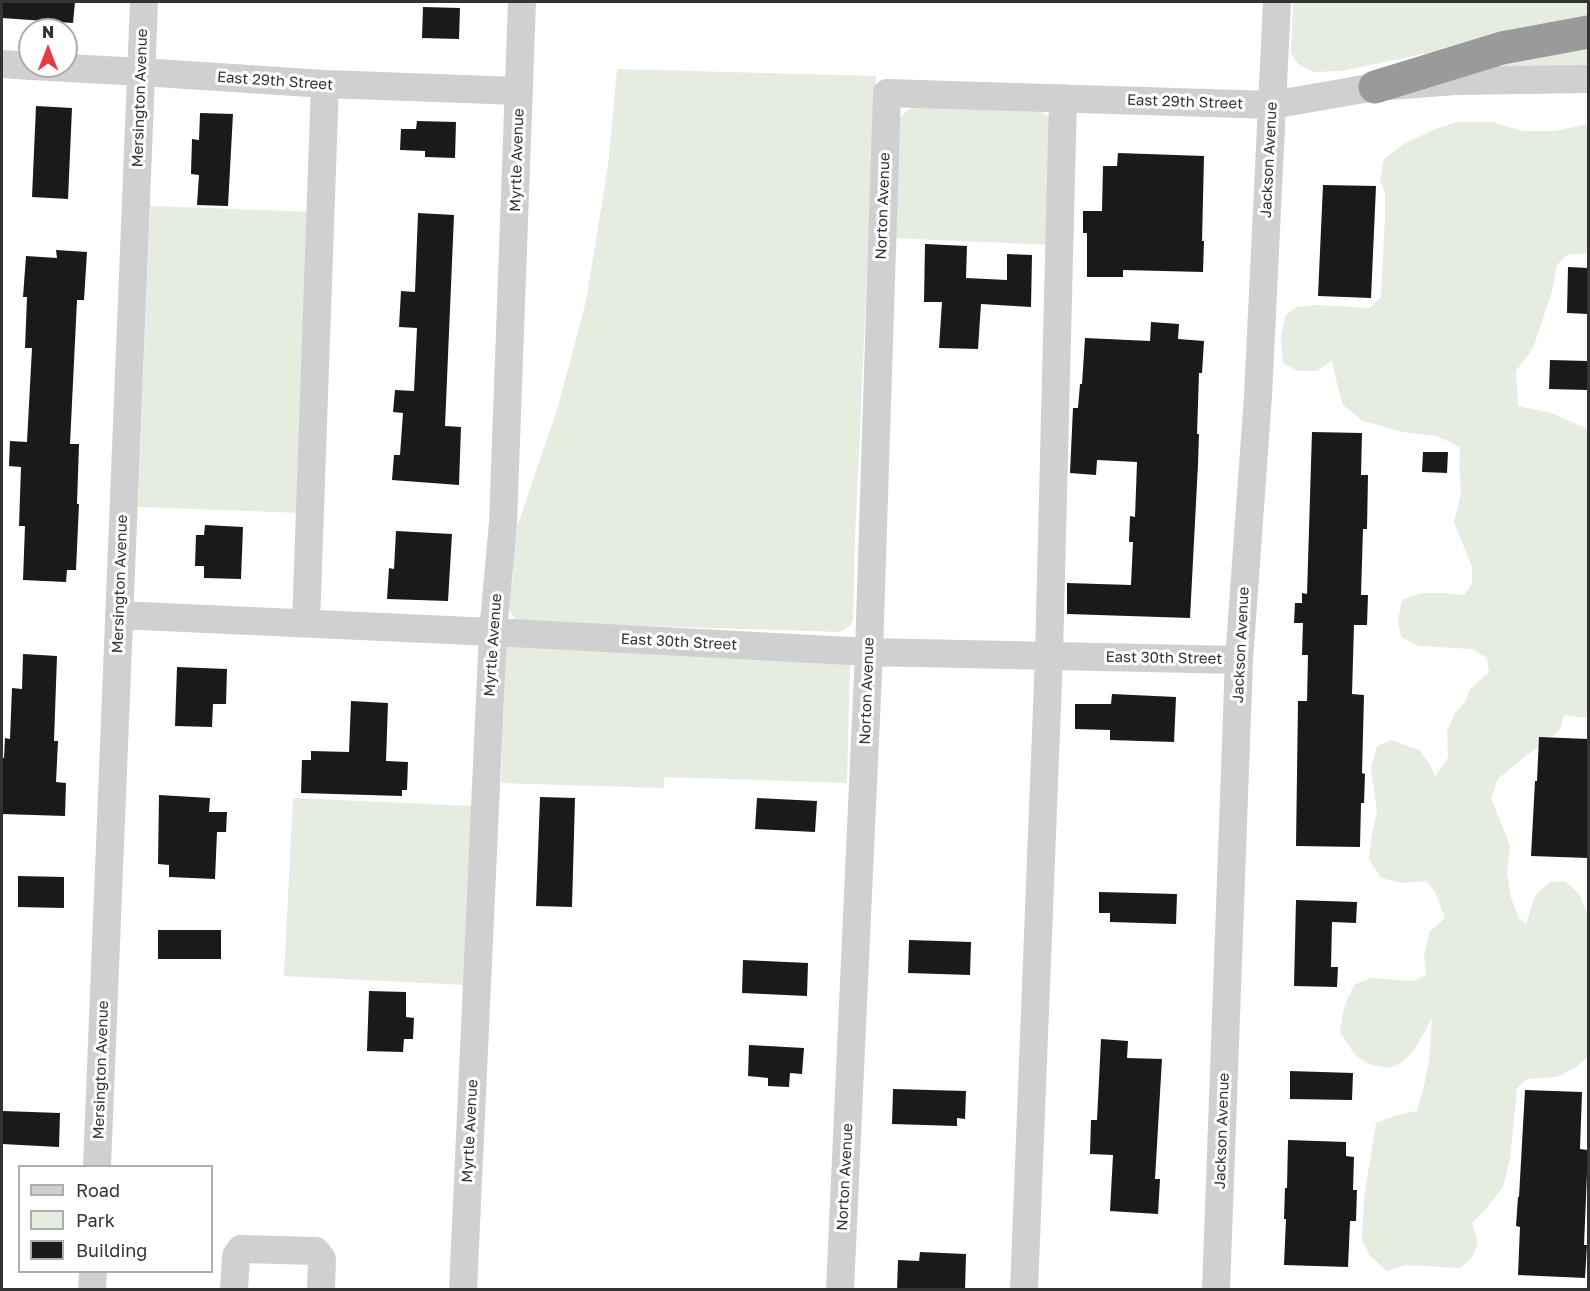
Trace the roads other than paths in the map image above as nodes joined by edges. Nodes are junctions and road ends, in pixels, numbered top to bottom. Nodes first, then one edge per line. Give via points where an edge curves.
1 (144, 2) edge
2 (522, 2) edge
3 (1277, 2) edge
4 (1588, 32) edge
5 (2, 64) edge
6 (18, 65) edge
7 (78, 69) edge
8 (141, 72) junction
9 (1588, 79) edge
10 (326, 84) junction
11 (1375, 87) junction
12 (519, 91) junction
13 (887, 93) joint
14 (1064, 98) junction
15 (1272, 105) junction
16 (119, 615) junction
17 (306, 623) junction
18 (493, 632) junction
19 (869, 651) junction
20 (1049, 656) junction
21 (1239, 660) junction
22 (97, 1165) edge
23 (93, 1273) edge
24 (92, 1290) edge
25 (234, 1290) edge
26 (321, 1290) edge
27 (463, 1290) edge
28 (840, 1290) edge
29 (1024, 1290) edge
30 (1216, 1290) edge

1 - 8 street, Mersington Avenue
2 - 12 street, Myrtle Avenue
3 - 15 street, Jackson Avenue
4 - 11 highway via 1502,48
5 - 6 street, East 29th Street
7 - 8 street, East 29th Street
8 - 10 street, East 29th Street
8 - 16 street, Mersington Avenue
9 - 11 street, East 29th Street
10 - 12 street, East 29th Street
10 - 17 street
11 - 15 street, East 29th Street
12 - 18 street, Myrtle Avenue via 503,523
13 - 14 street, East 29th Street
13 - 19 street, Norton Avenue
14 - 15 street, East 29th Street
14 - 20 street
15 - 21 street, Jackson Avenue via 1258,396
16 - 17 street, East 30th Street
16 - 22 street, Mersington Avenue
17 - 18 street, East 30th Street
18 - 19 street, East 30th Street
18 - 27 street, Myrtle Avenue
19 - 20 street, East 30th Street
19 - 28 street, Norton Avenue
20 - 21 street, East 30th Street
20 - 29 street
21 - 30 street, Jackson Avenue
23 - 24 street
25 - 26 street via 236,1256 241,1249 316,1251 322,1259

